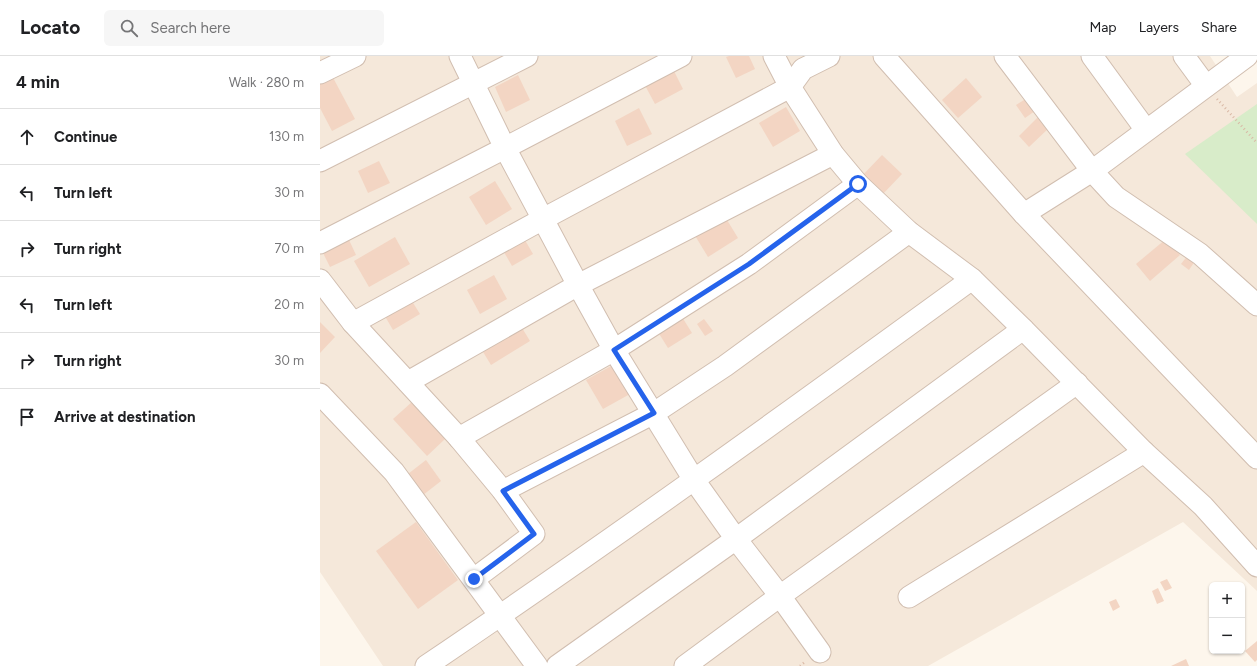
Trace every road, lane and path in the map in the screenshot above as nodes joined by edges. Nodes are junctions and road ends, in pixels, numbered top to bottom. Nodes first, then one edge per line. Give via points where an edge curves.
1 (354, 56) edge
2 (460, 56) edge
3 (527, 56) edge
4 (681, 56) edge
5 (774, 56) edge
6 (829, 56) edge
7 (884, 56) edge
8 (1005, 56) edge
9 (1092, 56) edge
10 (1184, 56) edge
11 (1247, 56) edge
12 (320, 73) edge
13 (474, 83) junction
14 (1206, 86) junction
15 (790, 87) junction
16 (1146, 130) junction
17 (1257, 142) edge
18 (505, 148) junction
19 (833, 154) junction
20 (320, 161) edge
21 (1092, 171) junction
22 (858, 184) junction
23 (1024, 214) junction
24 (543, 219) junction
25 (908, 232) junction
26 (320, 243) edge
27 (972, 279) junction
28 (320, 280) edge
29 (578, 286) junction
30 (1257, 305) edge
31 (353, 323) junction
32 (1023, 329) junction
33 (614, 350) junction
34 (408, 382) junction
35 (1077, 383) junction
36 (320, 394) edge
37 (654, 413) junction
38 (459, 438) junction
39 (1144, 452) junction
40 (1257, 458) edge
41 (694, 480) junction
42 (503, 491) junction
43 (736, 539) junction
44 (1257, 566) edge
45 (474, 579) junction
46 (780, 596) junction
47 (909, 597) dead end
48 (501, 616) junction
49 (820, 652) dead end
50 (426, 666) edge
51 (537, 666) edge
52 (558, 666) edge
53 (685, 666) edge

1 - 12 street
2 - 13 street
3 - 13 street
4 - 18 street
5 - 15 street
6 - 15 street via 803,69
7 - 23 street
8 - 21 street
9 - 16 street
10 - 14 street
11 - 14 street
13 - 18 street
13 - 20 street
14 - 16 street
14 - 17 path
15 - 19 street
15 - 24 street
16 - 21 street
18 - 24 street
18 - 26 street
19 - 22 street
19 - 29 street
21 - 23 street
21 - 30 street via 1116,197 1200,254
22 - 25 street
22 - 33 street via 749,264
23 - 40 street
24 - 29 street
24 - 31 street
25 - 27 street
25 - 37 street via 725,366
27 - 32 street
27 - 41 street
28 - 31 street
29 - 33 street
29 - 34 street
31 - 34 street
32 - 35 street
32 - 43 street
33 - 37 street
33 - 38 street
34 - 38 street
35 - 39 street
35 - 46 street
36 - 45 street via 394,472
37 - 41 street
37 - 42 street
38 - 42 street
39 - 44 street via 1203,506
39 - 47 street
41 - 43 street
41 - 48 street
42 - 45 street via 534,534
43 - 46 street
43 - 52 street
45 - 48 street
46 - 49 street
46 - 53 street
48 - 50 street
48 - 51 street

